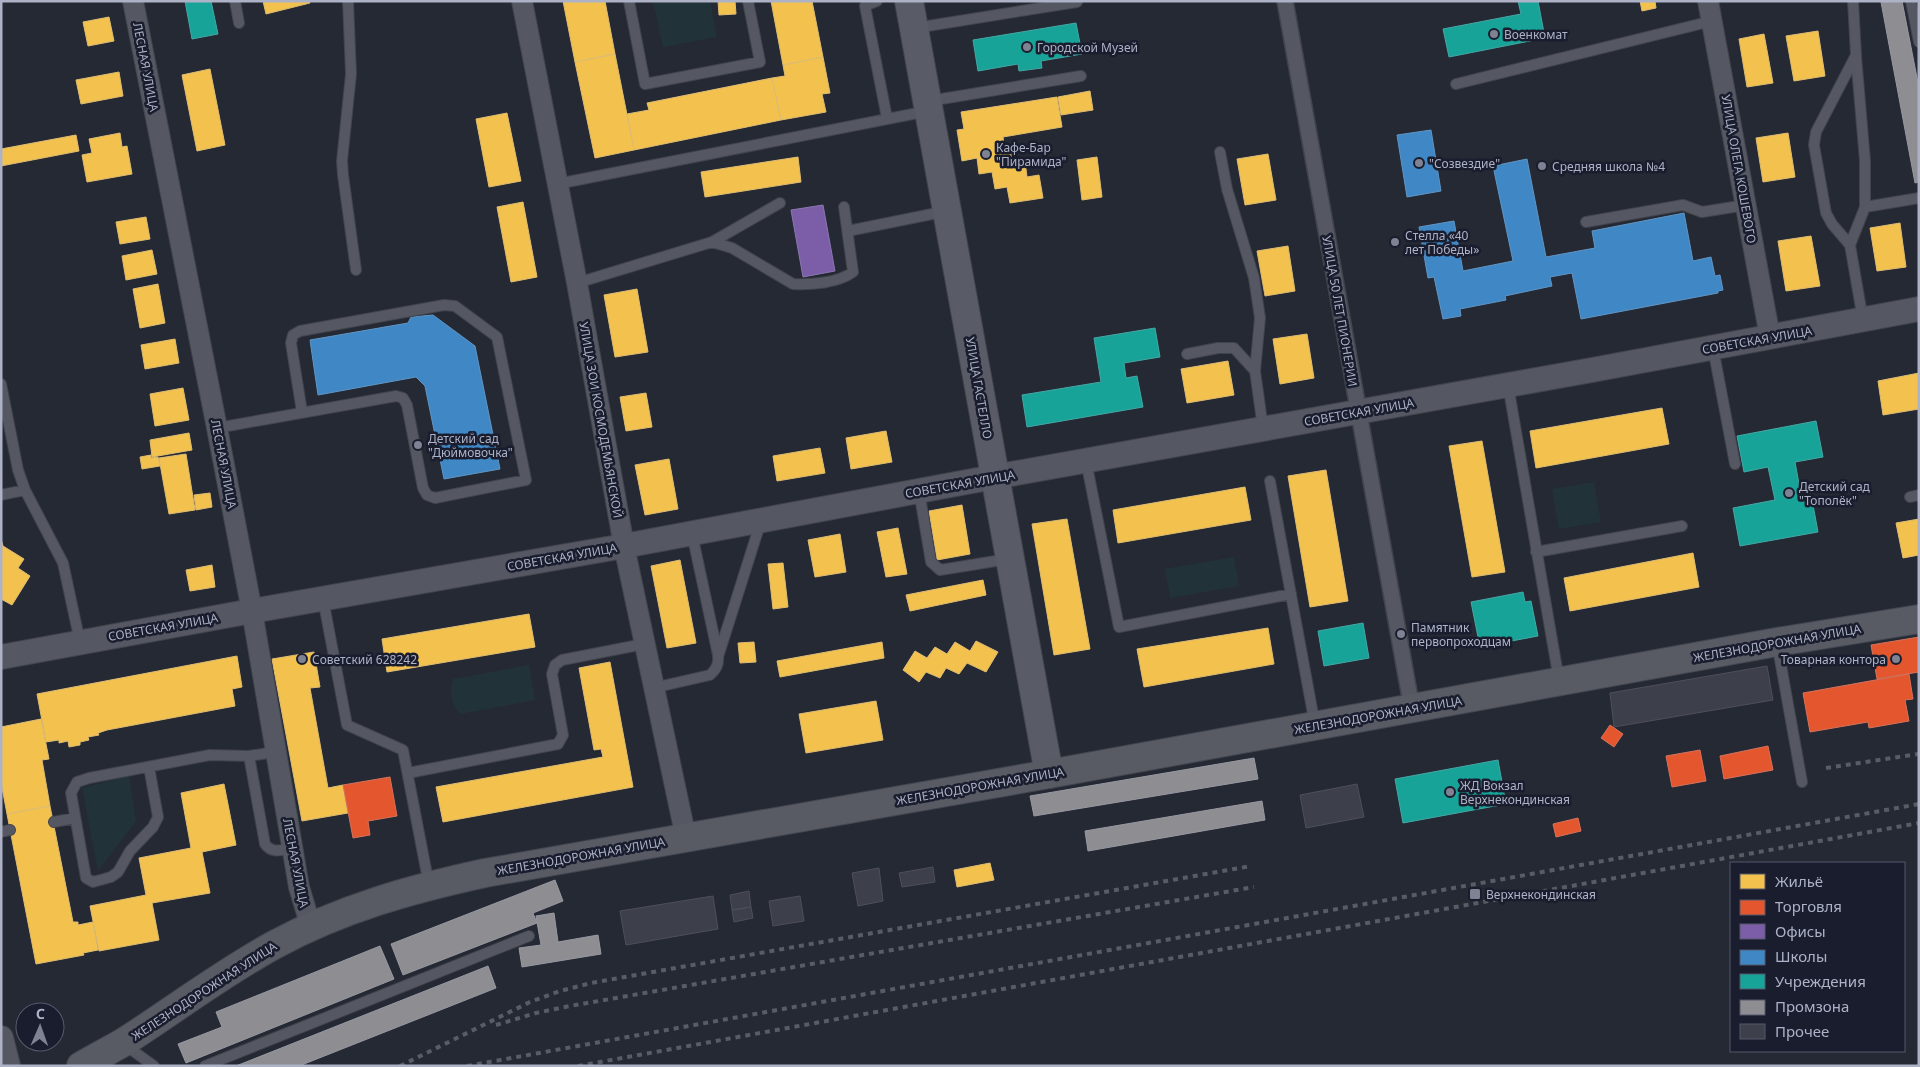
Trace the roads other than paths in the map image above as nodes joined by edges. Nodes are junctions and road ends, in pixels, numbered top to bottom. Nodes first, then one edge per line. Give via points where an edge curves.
1 (133, 1) edge
2 (235, 1) edge
3 (348, 1) edge
4 (522, 1) edge
5 (629, 1) edge
6 (748, 1) edge
7 (877, 1) edge
8 (909, 1) edge
9 (1285, 1) edge
10 (1854, 1) edge
11 (1911, 1) edge
12 (1077, 2) edge
13 (1030, 6) edge
14 (1710, 11) edge
15 (239, 23) dead end
16 (914, 28) junction
17 (1919, 42) edge
18 (1856, 55) junction
19 (1080, 76) dead end
20 (1456, 84) dead end
21 (928, 106) junction
22 (887, 118) junction
23 (1220, 152) dead end
24 (557, 184) junction
25 (1919, 198) edge
26 (780, 203) dead end
27 (1746, 205) junction
28 (844, 207) dead end
29 (1865, 208) junction
30 (947, 211) junction
31 (1586, 222) dead end
32 (848, 230) junction
33 (712, 242) junction
34 (1850, 245) junction
35 (356, 270) dead end
36 (577, 283) junction
37 (1919, 309) edge
38 (1863, 320) junction
39 (1770, 337) junction
40 (1713, 348) junction
41 (1186, 354) dead end
42 (1255, 371) junction
43 (1, 384) edge
44 (1508, 385) junction
45 (302, 412) junction
46 (1358, 412) junction
47 (218, 428) junction
48 (1263, 428) junction
49 (1086, 461) junction
50 (1735, 464) dead end
51 (995, 477) junction
52 (1270, 480) dead end
53 (25, 490) junction
54 (919, 491) junction
55 (1, 495) edge
56 (761, 521) junction
57 (1682, 526) dead end
58 (692, 534) junction
59 (624, 546) junction
60 (1536, 552) junction
61 (1010, 559) junction
62 (1291, 594) junction
63 (323, 599) junction
64 (252, 611) junction
65 (1919, 619) edge
66 (80, 642) junction
67 (1777, 642) junction
68 (644, 644) junction
69 (1, 657) edge
70 (718, 657) junction
71 (1559, 682) junction
72 (653, 688) junction
73 (1412, 709) junction
74 (1315, 726) junction
75 (275, 752) junction
76 (249, 756) junction
77 (149, 766) junction
78 (408, 773) junction
79 (1049, 774) junction
80 (1802, 782) dead end
81 (75, 818) junction
82 (54, 822) dead end
83 (686, 838) junction
84 (292, 848) junction
85 (429, 886) junction
86 (311, 927) junction
87 (529, 936) dead end
88 (1, 1038) edge
89 (123, 1042) junction
90 (8, 1066) edge
91 (81, 1066) edge
92 (154, 1066) edge
93 (206, 1066) edge

1 - 47 street, ЛЕСНАЯ УЛИЦА
2 - 15 lane
3 - 35 lane via 351,74 342,168
4 - 24 street, УЛИЦА ЗОИ КОСМОДЕМЬЯНСКОЙ
5 - 6 lane via 645,84 760,62
7 - 22 lane via 865,6
8 - 16 main road, УЛИЦА ГАСТЕЛЛО
9 - 46 street, УЛИЦА 50 ЛЕТ ПИОНЕРИИ
10 - 18 lane
11 - 17 lane
12 - 13 lane
13 - 16 lane
14 - 20 lane
14 - 27 street, УЛИЦА ОЛЕГА КОШЕВОГО
16 - 21 main road, УЛИЦА ГАСТЕЛЛО
18 - 29 lane via 1865,161
18 - 34 lane via 1816,132 1814,145 1826,213
19 - 21 lane
21 - 22 lane
21 - 30 main road, УЛИЦА ГАСТЕЛЛО
22 - 24 lane
23 - 42 lane via 1227,190 1254,278 1260,318
24 - 36 street, УЛИЦА ЗОИ КОСМОДЕМЬЯНСКОЙ
25 - 29 lane
26 - 33 lane
27 - 31 lane via 1702,212 1684,204
27 - 39 street, УЛИЦА ОЛЕГА КОШЕВОГО
28 - 32 lane
29 - 34 lane
30 - 32 lane
30 - 51 main road, УЛИЦА ГАСТЕЛЛО
32 - 33 lane via 853,272 846,277 804,285 793,284 732,248
33 - 36 lane
34 - 38 lane
36 - 59 street, УЛИЦА ЗОИ КОСМОДЕМЬЯНСКОЙ
37 - 38 street, СОВЕТСКАЯ УЛИЦА
38 - 39 street, СОВЕТСКАЯ УЛИЦА
39 - 40 street, СОВЕТСКАЯ УЛИЦА
40 - 44 street, СОВЕТСКАЯ УЛИЦА
40 - 50 lane
41 - 42 lane via 1234,348
42 - 48 lane
43 - 53 lane
44 - 46 street, СОВЕТСКАЯ УЛИЦА
44 - 60 lane
45 - 45 lane via 291,343 293,335 300,331 425,308 455,306 497,338 526,480 435,498 427,495 424,488 408,405 403,398 396,396
45 - 47 lane
46 - 48 street, СОВЕТСКАЯ УЛИЦА
46 - 73 street, УЛИЦА 50 ЛЕТ ПИОНЕРИИ
47 - 64 street, ЛЕСНАЯ УЛИЦА
48 - 49 street, СОВЕТСКАЯ УЛИЦА
49 - 51 street, СОВЕТСКАЯ УЛИЦА
49 - 62 lane via 1119,628
51 - 54 street, СОВЕТСКАЯ УЛИЦА
51 - 61 main road, УЛИЦА ГАСТЕЛЛО
52 - 62 lane
53 - 55 lane
53 - 66 lane via 63,563
54 - 56 street, СОВЕТСКАЯ УЛИЦА
54 - 61 lane via 930,562 935,567 940,570
56 - 58 street, СОВЕТСКАЯ УЛИЦА
56 - 70 lane
57 - 60 lane
58 - 59 street, СОВЕТСКАЯ УЛИЦА
58 - 70 lane
59 - 63 street, СОВЕТСКАЯ УЛИЦА
59 - 68 street, УЛИЦА ЗОИ КОСМОДЕМЬЯНСКОЙ
60 - 71 lane
61 - 79 main road, УЛИЦА ГАСТЕЛЛО
62 - 74 lane
63 - 64 street, СОВЕТСКАЯ УЛИЦА
63 - 78 lane via 347,725 403,750
64 - 66 street, СОВЕТСКАЯ УЛИЦА
64 - 75 street, ЛЕСНАЯ УЛИЦА
65 - 67 main road, ЖЕЛЕЗНОДОРОЖНАЯ УЛИЦА
66 - 69 street, СОВЕТСКАЯ УЛИЦА
67 - 71 main road, ЖЕЛЕЗНОДОРОЖНАЯ УЛИЦА
67 - 80 lane
68 - 72 street, УЛИЦА ЗОИ КОСМОДЕМЬЯНСКОЙ
68 - 78 lane via 562,660 555,665 552,674 563,735 558,744
70 - 72 lane via 719,663 710,675
71 - 73 main road, ЖЕЛЕЗНОДОРОЖНАЯ УЛИЦА
72 - 83 street, УЛИЦА ЗОИ КОСМОДЕМЬЯНСКОЙ
73 - 74 main road, ЖЕЛЕЗНОДОРОЖНАЯ УЛИЦА
74 - 79 main road, ЖЕЛЕЗНОДОРОЖНАЯ УЛИЦА
75 - 76 lane
75 - 84 street, ЛЕСНАЯ УЛИЦА
76 - 77 lane via 210,755
76 - 84 lane via 265,844 274,851
77 - 81 lane via 77,782 71,792
77 - 81 lane via 158,817 111,877 93,882 86,878
78 - 85 lane
79 - 83 main road, ЖЕЛЕЗНОДОРОЖНАЯ УЛИЦА
81 - 82 lane
83 - 85 main road, ЖЕЛЕЗНОДОРОЖНАЯ УЛИЦА
84 - 86 street, ЛЕСНАЯ УЛИЦА via 298,888
85 - 86 main road, ЖЕЛЕЗНОДОРОЖНАЯ УЛИЦА via 353,909
86 - 89 main road, ЖЕЛЕЗНОДОРОЖНАЯ УЛИЦА via 244,962
87 - 93 lane
88 - 90 street
89 - 91 main road, ЖЕЛЕЗНОДОРОЖНАЯ УЛИЦА
89 - 92 lane

